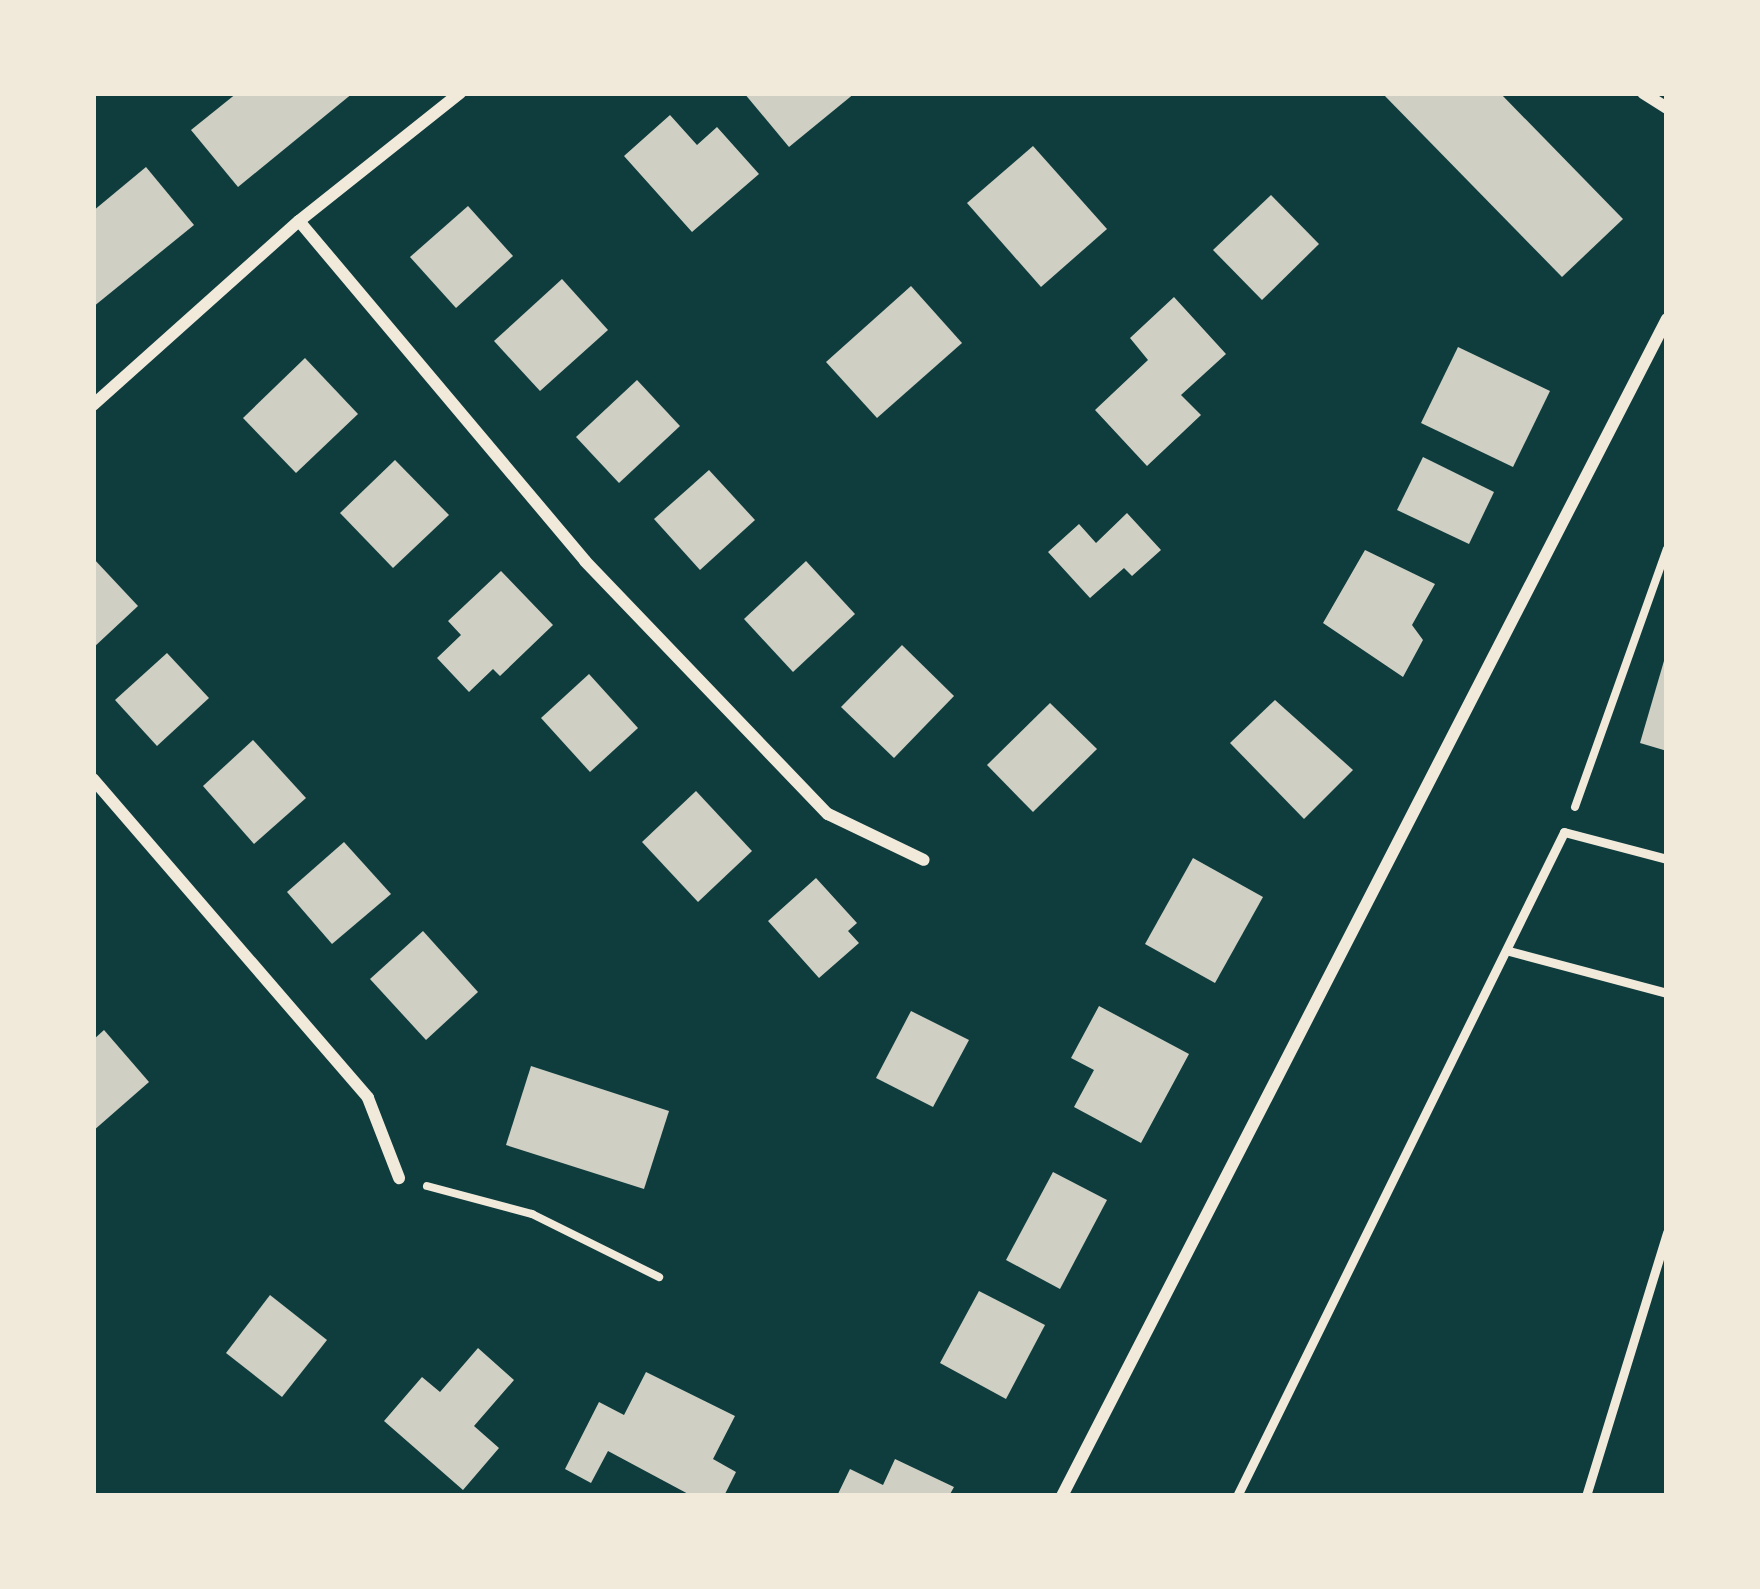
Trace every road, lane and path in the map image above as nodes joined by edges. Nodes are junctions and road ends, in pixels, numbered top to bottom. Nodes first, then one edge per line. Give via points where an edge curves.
1 (460, 93) edge
2 (1643, 93) edge
3 (1667, 108) edge
4 (299, 221) junction
5 (1667, 319) edge
6 (93, 405) edge
7 (1667, 549) edge
8 (93, 779) edge
9 (1564, 832) junction
10 (924, 860) dead end
11 (1667, 860) edge
12 (1508, 951) junction
13 (1667, 993) edge
14 (399, 1178) joint
15 (1667, 1232) edge
16 (659, 1277) dead end
17 (1062, 1496) edge
18 (1238, 1496) edge
19 (1586, 1496) edge

1 - 4 street
2 - 3 street
4 - 6 street
4 - 10 street via 586,561 828,814
5 - 17 street
7 - 9 path
8 - 14 street via 368,1098
9 - 11 lane
9 - 12 lane
12 - 13 lane
12 - 18 lane
14 - 16 path via 532,1214
15 - 19 lane

